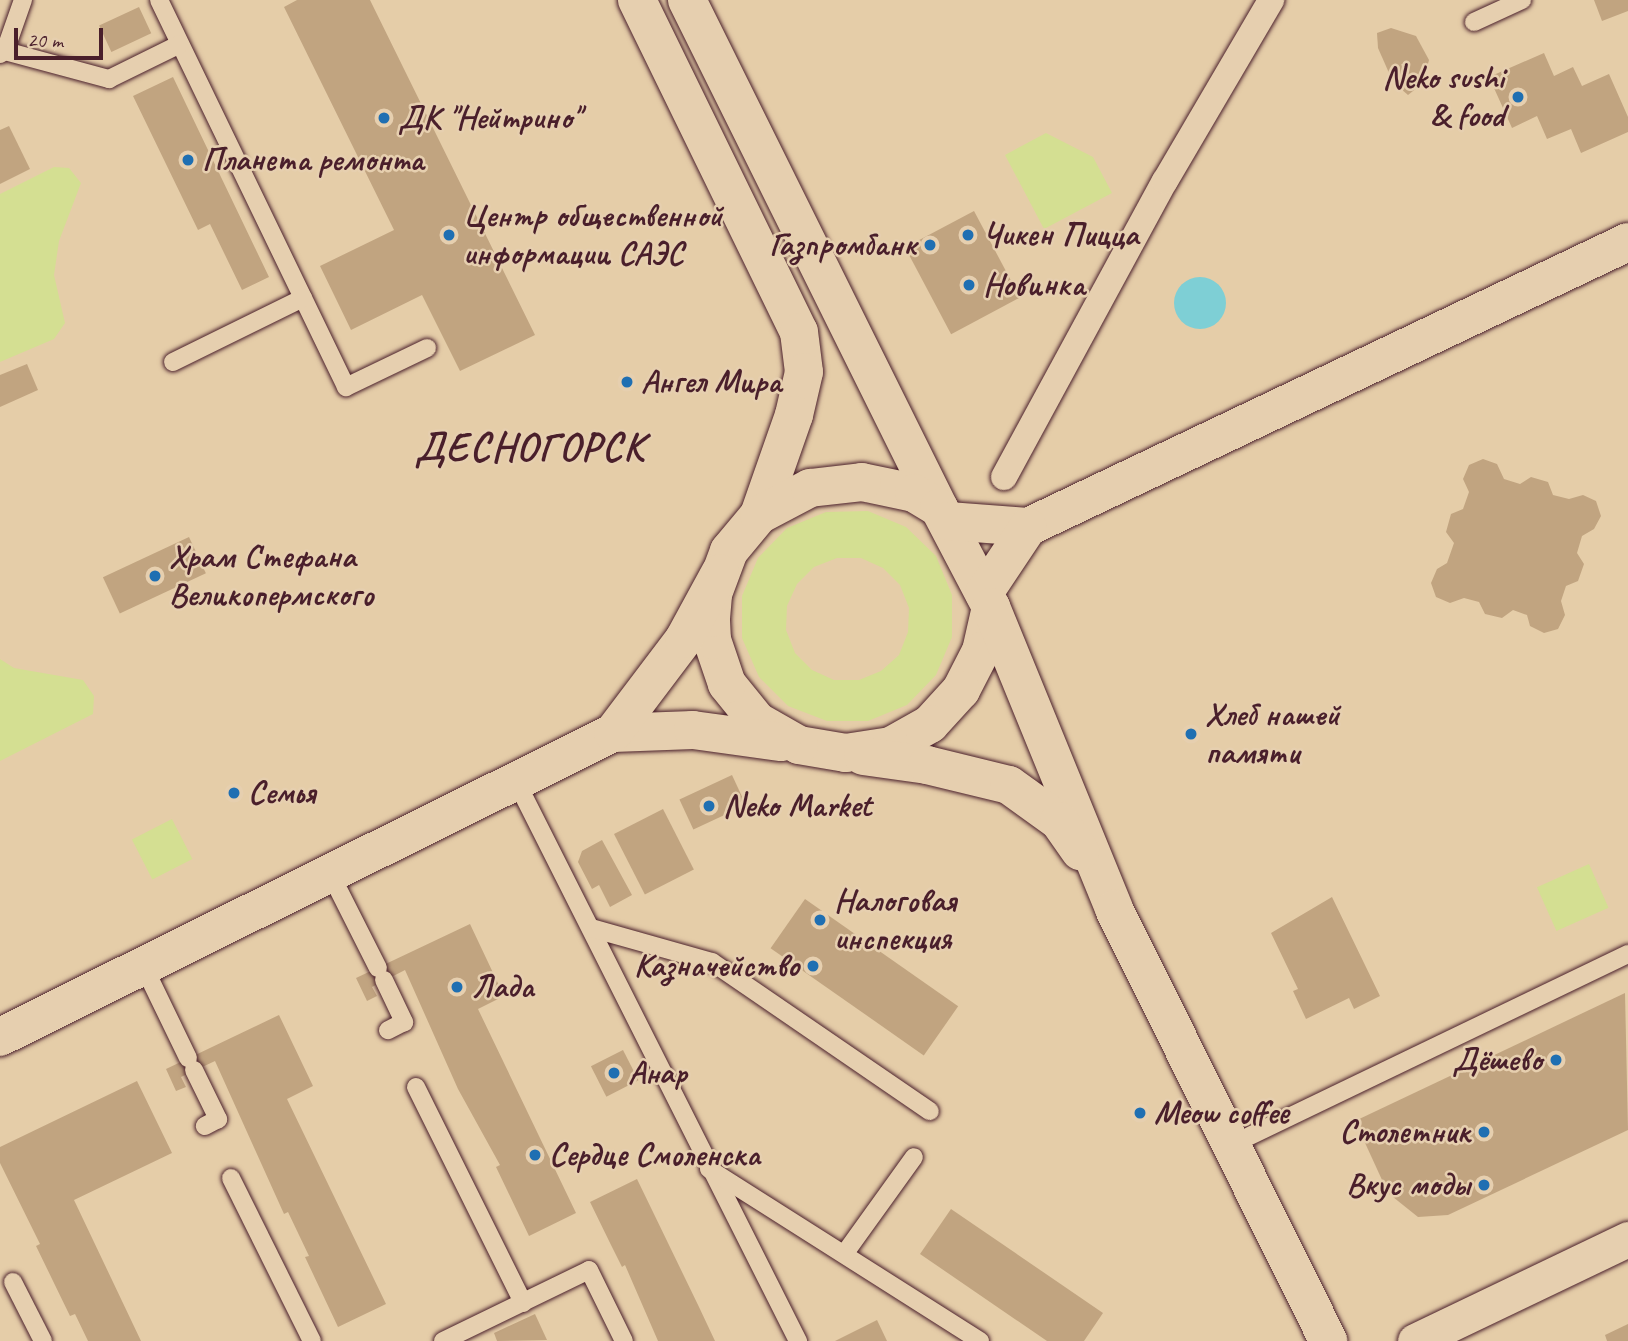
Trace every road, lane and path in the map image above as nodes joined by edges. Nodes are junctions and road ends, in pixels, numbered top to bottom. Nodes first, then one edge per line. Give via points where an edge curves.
1 (23, 0) edge
2 (159, 0) edge
3 (637, 0) edge
4 (687, 0) edge
5 (1271, 0) edge
6 (1522, 0) edge
7 (1474, 22) dead end
8 (180, 44) junction
9 (3, 53) edge
10 (1628, 242) edge
11 (303, 298) junction
12 (428, 348) dead end
13 (173, 362) dead end
14 (1004, 477) dead end
15 (944, 514) junction
16 (759, 515) junction
17 (1028, 527) junction
18 (720, 573) junction
19 (988, 600) junction
20 (613, 733) junction
21 (799, 745) junction
22 (846, 754) junction
23 (517, 783) junction
24 (331, 875) junction
25 (1100, 878) junction
26 (591, 928) junction
27 (1628, 954) edge
28 (144, 967) junction
29 (388, 1030) dead end
30 (0, 1037) edge
31 (416, 1087) dead end
32 (930, 1111) dead end
33 (205, 1126) dead end
34 (1231, 1145) junction
35 (914, 1157) dead end
36 (709, 1169) junction
37 (231, 1178) dead end
38 (1628, 1239) edge
39 (845, 1253) junction
40 (13, 1282) dead end
41 (523, 1303) junction
42 (43, 1341) edge
43 (312, 1341) edge
44 (443, 1341) edge
45 (624, 1341) edge
46 (798, 1341) edge
47 (981, 1341) edge
48 (1328, 1341) edge
49 (1416, 1341) edge

1 - 9 lane
2 - 8 lane
3 - 16 street via 799,332 801,383
4 - 15 street
5 - 14 street via 1165,181
6 - 7 lane
8 - 9 lane via 110,79
8 - 11 lane
10 - 17 street
11 - 12 lane via 346,387
11 - 13 lane
15 - 16 street via 887,485 837,483 810,488
15 - 17 street
15 - 19 street
16 - 18 street via 735,542
17 - 19 street
18 - 20 street via 684,639
18 - 21 street via 713,594 712,640 727,684 757,721
19 - 22 street via 981,651 966,680 930,724 891,746
19 - 25 street via 1070,793
20 - 21 street via 693,730
20 - 23 street
21 - 22 street
22 - 25 street via 927,765 1009,785 1059,821
23 - 24 street
23 - 26 lane
24 - 28 street
24 - 29 lane via 404,1022
25 - 34 street
26 - 32 lane via 712,962
26 - 36 lane
27 - 34 lane
28 - 30 street
28 - 33 lane via 218,1119
31 - 41 lane
34 - 48 street
35 - 39 lane
36 - 39 lane
36 - 46 lane
37 - 43 lane
38 - 49 street
39 - 47 lane
40 - 42 lane
41 - 44 lane
41 - 45 lane via 589,1270

